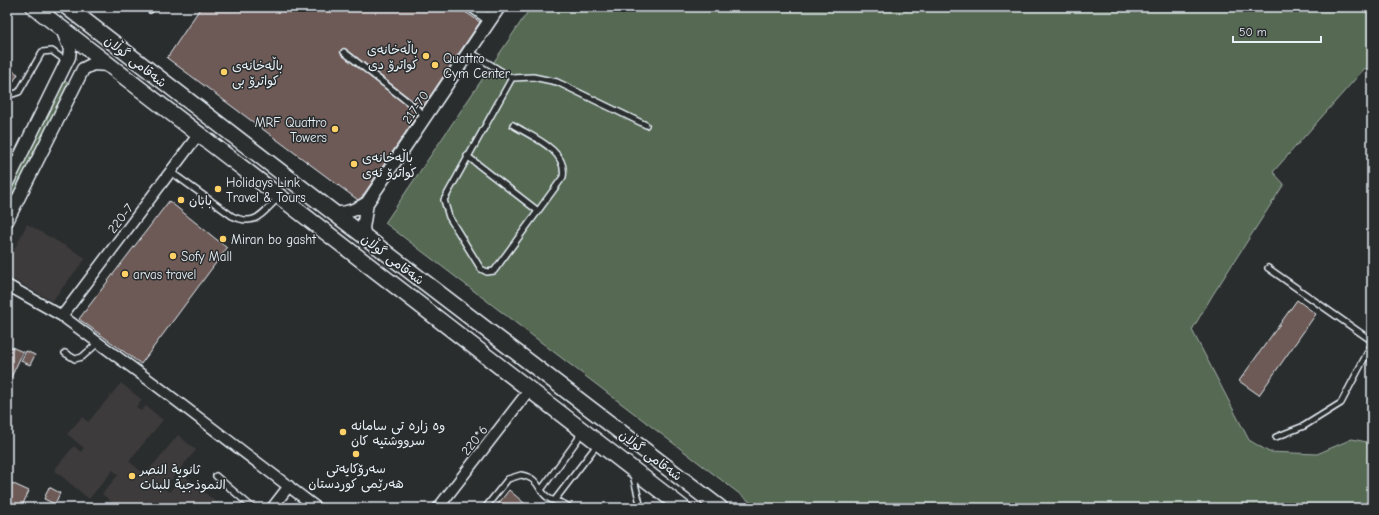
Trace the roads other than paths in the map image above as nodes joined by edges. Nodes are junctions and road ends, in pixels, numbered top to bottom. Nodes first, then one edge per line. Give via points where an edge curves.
1 (34, 7) edge
2 (67, 7) edge
3 (472, 7) edge
4 (499, 7) edge
5 (490, 20) junction
6 (62, 29) junction
7 (469, 51) junction
8 (344, 52) dead end
9 (67, 62) junction
10 (108, 65) junction
11 (512, 78) junction
12 (57, 80) junction
13 (73, 89) junction
14 (7, 96) edge
15 (426, 116) junction
16 (513, 125) dead end
17 (646, 125) dead end
18 (198, 135) junction
19 (467, 156) junction
20 (171, 172) junction
21 (7, 183) edge
22 (280, 196) junction
23 (367, 203) junction
24 (538, 211) junction
25 (334, 213) junction
26 (7, 221) edge
27 (365, 237) junction
28 (1268, 268) dead end
29 (7, 285) edge
30 (62, 316) junction
31 (1372, 341) edge
32 (98, 343) junction
33 (1372, 344) edge
34 (65, 354) dead end
35 (530, 389) junction
36 (580, 428) junction
37 (1276, 437) dead end
38 (598, 443) junction
39 (627, 466) junction
40 (216, 476) dead end
41 (289, 486) junction
42 (541, 490) junction
43 (554, 501) junction
44 (253, 508) edge
45 (272, 508) edge
46 (317, 508) edge
47 (438, 508) edge
48 (485, 508) edge
49 (570, 508) edge
50 (641, 508) edge
51 (683, 508) edge
52 (720, 508) edge

1 - 6 main road, شەقامی گوڵان
2 - 25 main road, شەقامی گوڵان
3 - 5 street
4 - 5 street, 217-70
5 - 7 street, 217-70
6 - 9 street via 70,49
6 - 10 main road, شەقامی گوڵان
7 - 11 lane
7 - 15 street, 217-70
8 - 15 lane
9 - 12 street
9 - 14 lane via 52,52 42,52 19,92
10 - 13 street via 94,64 84,67
10 - 18 main road, شەقامی گوڵان
11 - 17 lane via 533,77 557,82
11 - 19 lane
12 - 13 street via 61,75 69,74 73,80
12 - 21 street
13 - 26 street
15 - 23 street, 217-70
16 - 24 lane via 556,152 562,162 563,177
18 - 20 street, 220-7
18 - 22 main road, شەقامی گوڵان
19 - 24 lane
19 - 24 lane via 444,200 449,217 481,269 487,272 494,271
20 - 22 lane via 232,216 243,221 253,220
20 - 30 street, 220-7
22 - 35 main road, شەقامی گوڵان
23 - 25 street, 217-70 via 343,214
23 - 27 street, 217-70 via 363,228
25 - 27 main road, شەقامی گوڵان
27 - 52 main road, شەقامی گوڵان
28 - 31 lane
29 - 30 street
30 - 32 street
32 - 34 lane via 82,357 75,359
32 - 41 street
33 - 37 lane via 1341,403 1304,426
35 - 36 main road, شەقامی گوڵان
35 - 47 street, 220*6
36 - 38 main road, شەقامی گوڵان
36 - 42 lane via 578,439
38 - 39 main road, شەقامی گوڵان
38 - 43 lane
39 - 50 lane via 634,478
39 - 51 main road, شەقامی گوڵان
40 - 44 lane
41 - 45 street
41 - 46 street
42 - 43 lane via 546,497
42 - 48 lane via 532,479 516,476 508,479
43 - 49 lane via 564,503

